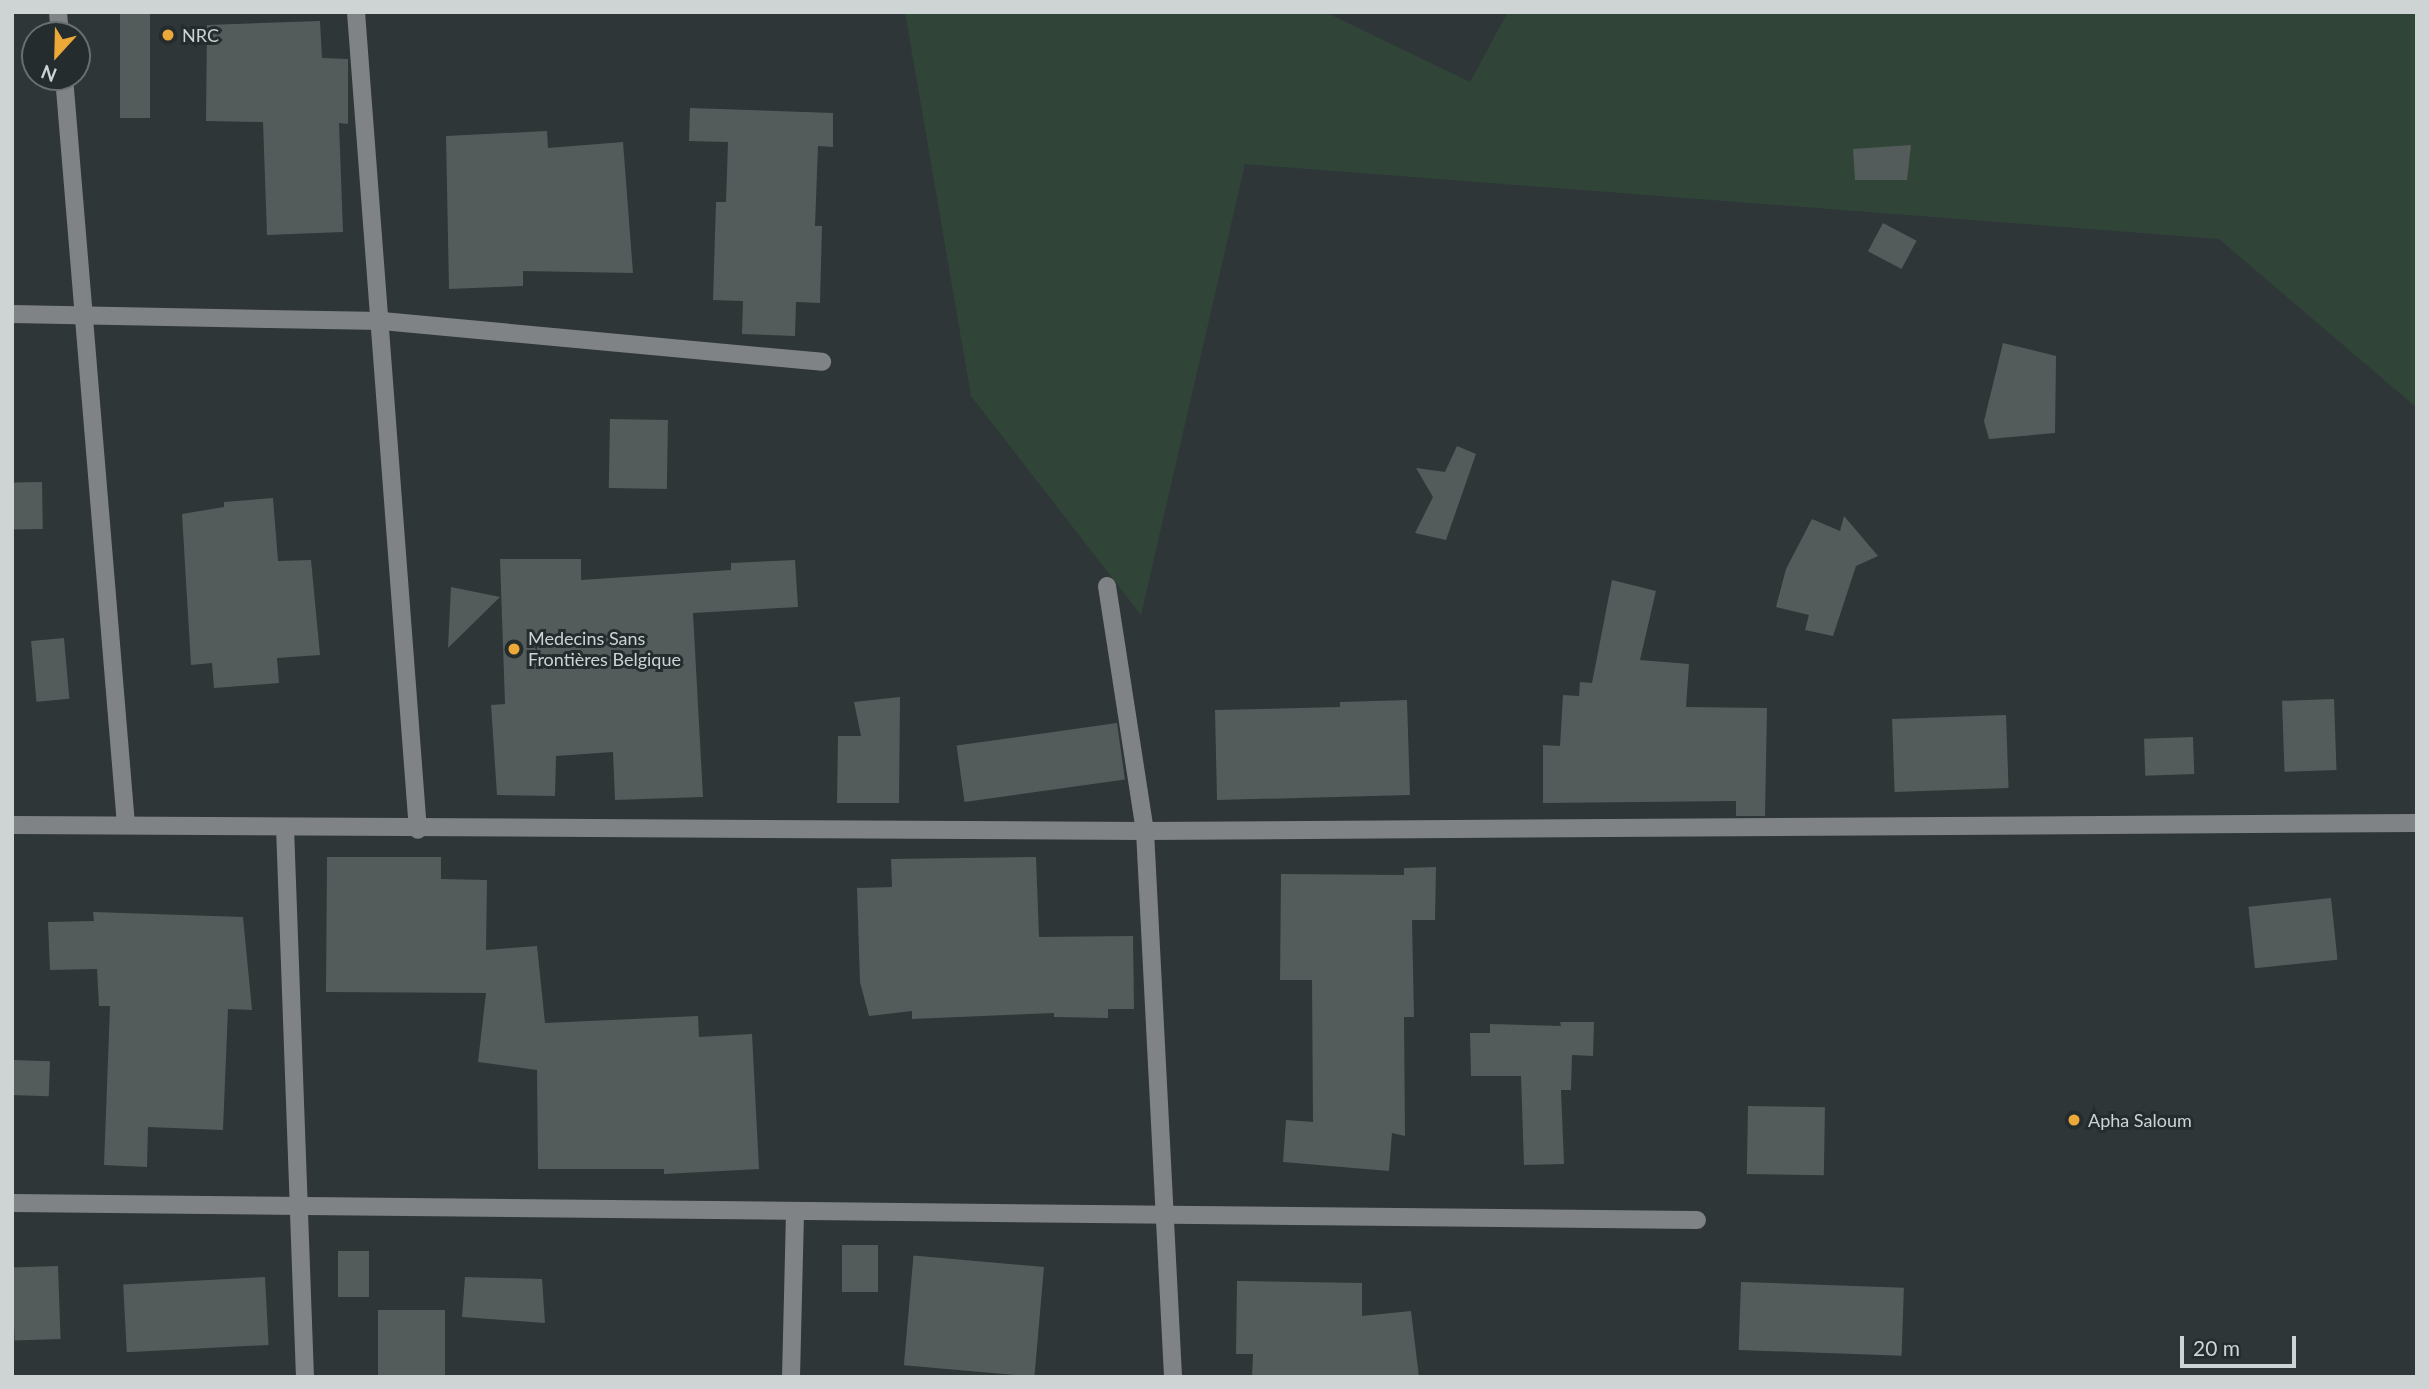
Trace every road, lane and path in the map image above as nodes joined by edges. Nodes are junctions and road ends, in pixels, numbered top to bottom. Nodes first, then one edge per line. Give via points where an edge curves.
1 (356, 12) edge
2 (65, 91) edge
3 (12, 314) edge
4 (85, 314) junction
5 (382, 320) junction
6 (822, 362) dead end
7 (1107, 586) dead end
8 (2417, 823) edge
9 (126, 824) junction
10 (12, 825) edge
11 (285, 827) junction
12 (418, 830) junction
13 (1145, 831) junction
14 (12, 1203) edge
15 (300, 1203) junction
16 (795, 1211) junction
17 (1165, 1217) junction
18 (1697, 1220) dead end
19 (305, 1377) edge
20 (791, 1377) edge
21 (1173, 1377) edge

1 - 5 street
2 - 4 street
3 - 4 street
4 - 5 street
4 - 9 street
5 - 6 street
5 - 12 street
7 - 13 street
8 - 13 street
9 - 10 street
9 - 11 street
11 - 12 street
11 - 15 street
12 - 13 street
13 - 17 street
14 - 15 street
15 - 16 street
15 - 19 street
16 - 17 street
16 - 20 street
17 - 18 street
17 - 21 street

